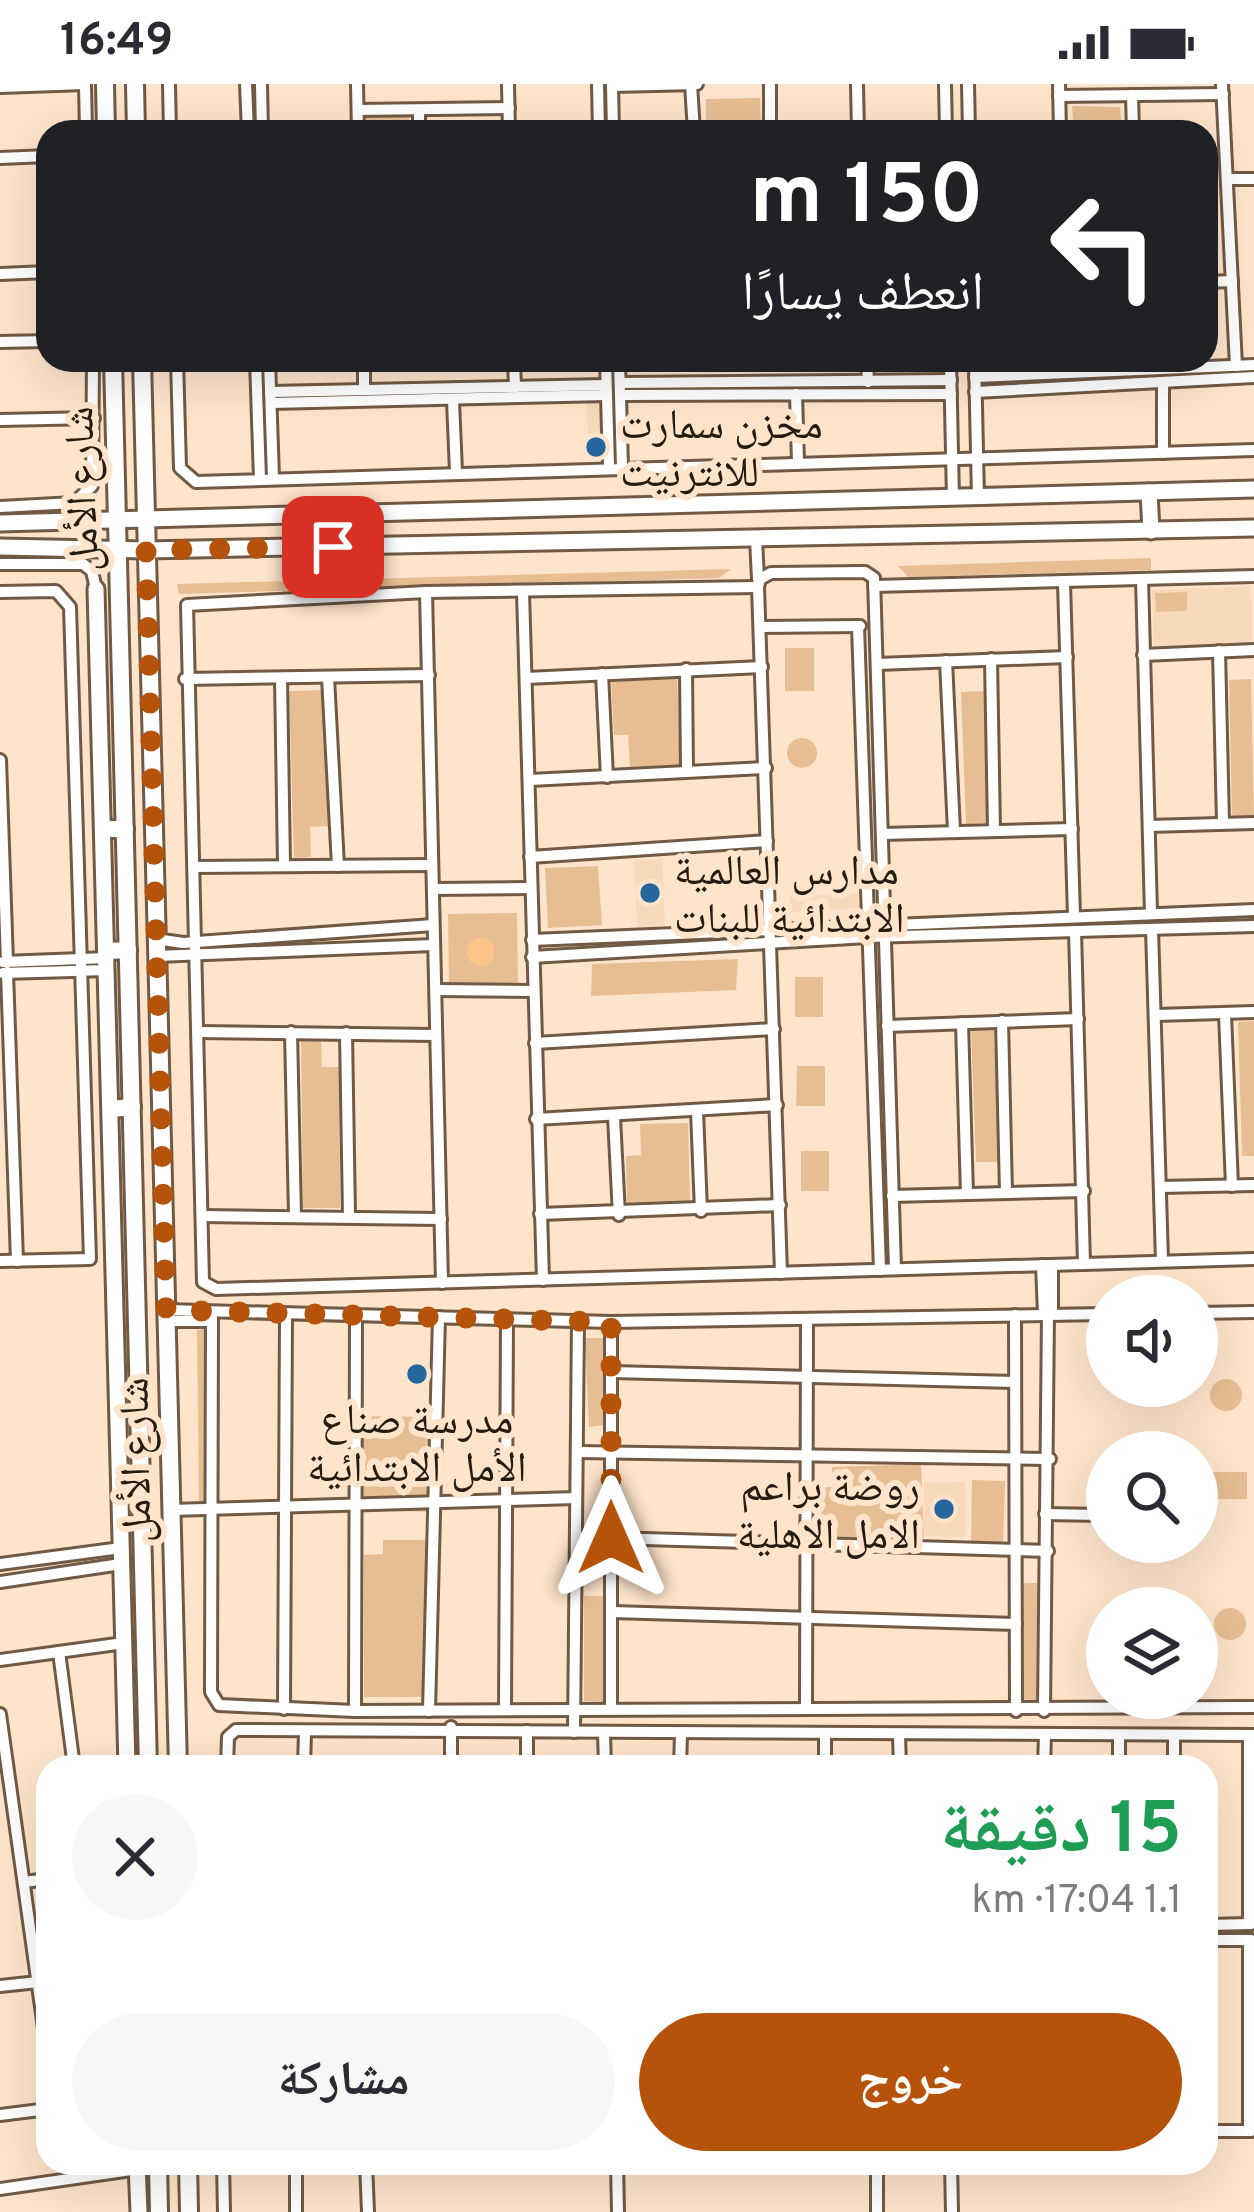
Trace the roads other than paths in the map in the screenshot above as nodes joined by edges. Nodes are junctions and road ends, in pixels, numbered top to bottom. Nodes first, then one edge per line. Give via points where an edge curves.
1 (85, 84) edge
2 (105, 84) edge
3 (135, 84) edge
4 (169, 84) edge
5 (246, 84) edge
6 (261, 84) edge
7 (357, 84) edge
8 (508, 84) edge
9 (598, 84) edge
10 (694, 84) edge
11 (770, 84) edge
12 (857, 84) edge
13 (945, 84) edge
14 (968, 84) edge
15 (612, 85) edge
16 (0, 87) edge
17 (1223, 89) edge
18 (1059, 90) edge
19 (1132, 95) junction
20 (509, 108) junction
21 (358, 110) junction
22 (419, 110) junction
23 (86, 120) edge
24 (106, 120) edge
25 (136, 120) edge
26 (170, 120) edge
27 (248, 120) edge
28 (262, 120) edge
29 (358, 120) edge
30 (419, 120) edge
31 (509, 120) edge
32 (599, 120) edge
33 (613, 120) edge
34 (694, 120) edge
35 (770, 120) edge
36 (858, 120) edge
37 (946, 120) edge
38 (969, 120) edge
39 (1060, 120) edge
40 (1132, 120) edge
41 (36, 156) edge
42 (0, 158) edge
43 (1227, 179) junction
44 (1254, 179) edge
45 (36, 272) edge
46 (0, 274) edge
47 (1232, 281) junction
48 (1218, 282) edge
49 (36, 340) edge
50 (0, 342) edge
51 (1254, 365) edge
52 (1218, 366) edge
53 (1236, 366) junction
54 (93, 372) edge
55 (112, 372) edge
56 (142, 372) edge
57 (178, 372) edge
58 (257, 372) edge
59 (269, 372) edge
60 (364, 372) edge
61 (514, 372) edge
62 (608, 372) edge
63 (617, 372) edge
64 (868, 372) edge
65 (950, 372) edge
66 (975, 372) edge
67 (1022, 372) edge
68 (975, 377) junction
69 (1254, 377) edge
70 (868, 382) junction
71 (1162, 382) junction
72 (515, 387) junction
73 (951, 387) junction
74 (364, 390) junction
75 (613, 390) junction
76 (975, 392) junction
77 (796, 394) junction
78 (270, 397) junction
79 (453, 401) junction
80 (94, 418) junction
81 (0, 420) edge
82 (1254, 450) edge
83 (1163, 453) junction
84 (952, 458) junction
85 (977, 458) junction
86 (797, 462) junction
87 (615, 467) junction
88 (455, 472) junction
89 (266, 479) junction
90 (1254, 489) edge
91 (1149, 492) junction
92 (978, 498) junction
93 (953, 499) junction
94 (0, 507) edge
95 (520, 513) junction
96 (146, 520) junction
97 (117, 522) junction
98 (0, 524) edge
99 (1254, 528) edge
100 (1151, 531) junction
101 (756, 539) junction
102 (520, 544) junction
103 (0, 548) edge
104 (118, 549) junction
105 (146, 550) junction
106 (0, 564) edge
107 (1254, 575) edge
108 (1142, 579) junction
109 (1064, 583) junction
110 (758, 585) junction
111 (874, 586) junction
112 (96, 589) joint
113 (0, 592) edge
114 (427, 592) junction
115 (523, 592) junction
116 (875, 625) junction
117 (858, 626) junction
118 (761, 627) junction
119 (1254, 650) edge
120 (1219, 651) junction
121 (1143, 655) junction
122 (1066, 657) junction
123 (991, 659) junction
124 (946, 661) junction
125 (877, 664) junction
126 (762, 668) junction
127 (686, 669) junction
128 (602, 674) junction
129 (429, 675) junction
130 (328, 677) junction
131 (281, 678) junction
132 (526, 678) junction
133 (185, 679) junction
134 (0, 760) edge
135 (766, 768) junction
136 (687, 770) junction
137 (607, 777) junction
138 (530, 780) junction
139 (1223, 823) junction
140 (1254, 823) edge
141 (1150, 826) junction
142 (103, 829) junction
143 (125, 829) junction
144 (1072, 829) junction
145 (994, 830) junction
146 (954, 831) junction
147 (882, 833) junction
148 (767, 841) junction
149 (530, 857) junction
150 (284, 865) junction
151 (431, 865) junction
152 (338, 866) junction
153 (194, 867) junction
154 (2, 880) edge
155 (530, 888) junction
156 (433, 889) junction
157 (1254, 910) edge
158 (1151, 913) junction
159 (1074, 916) junction
160 (884, 922) junction
161 (868, 923) junction
162 (433, 926) junction
163 (1254, 926) edge
164 (769, 928) junction
165 (1152, 929) junction
166 (1075, 931) junction
167 (868, 937) junction
168 (885, 937) junction
169 (532, 940) junction
170 (769, 942) junction
171 (433, 945) junction
172 (164, 947) junction
173 (197, 947) junction
174 (128, 950) junction
175 (532, 957) junction
176 (107, 959) junction
177 (81, 965) junction
178 (4, 967) edge
179 (436, 990) junction
180 (533, 991) junction
181 (1254, 1012) edge
182 (1225, 1013) junction
183 (1156, 1016) junction
184 (1078, 1018) junction
185 (1002, 1021) junction
186 (962, 1022) junction
187 (887, 1026) junction
188 (774, 1029) junction
189 (199, 1032) junction
190 (291, 1032) junction
191 (346, 1033) junction
192 (436, 1035) junction
193 (535, 1043) junction
194 (5, 1059) edge
195 (777, 1105) junction
196 (132, 1107) junction
197 (111, 1109) junction
198 (697, 1111) junction
199 (614, 1117) junction
200 (536, 1119) junction
201 (134, 1185) junction
202 (1254, 1185) edge
203 (163, 1186) junction
204 (1232, 1186) junction
205 (1160, 1187) junction
206 (1084, 1191) junction
207 (1006, 1193) junction
208 (967, 1194) junction
209 (892, 1196) junction
210 (780, 1205) junction
211 (701, 1211) junction
212 (540, 1214) junction
213 (619, 1215) junction
214 (202, 1216) junction
215 (295, 1216) junction
216 (349, 1216) junction
217 (441, 1219) junction
218 (1254, 1259) edge
219 (0, 1261) edge
220 (17, 1261) junction
221 (1162, 1262) junction
222 (1084, 1264) junction
223 (1047, 1265) junction
224 (896, 1269) junction
225 (880, 1270) junction
226 (781, 1273) junction
227 (543, 1280) junction
228 (442, 1282) junction
229 (1254, 1312) edge
230 (1218, 1313) edge
231 (1048, 1314) junction
232 (1086, 1314) edge
233 (166, 1315) junction
234 (286, 1315) junction
235 (1015, 1315) junction
236 (212, 1317) junction
237 (356, 1317) junction
238 (439, 1317) junction
239 (507, 1319) junction
240 (807, 1320) junction
241 (578, 1321) junction
242 (611, 1322) junction
243 (611, 1372) junction
244 (807, 1377) junction
245 (1016, 1382) junction
246 (577, 1452) junction
247 (611, 1452) junction
248 (807, 1455) junction
249 (1015, 1458) junction
250 (1050, 1459) junction
251 (576, 1498) junction
252 (506, 1501) junction
253 (434, 1503) junction
254 (356, 1504) junction
255 (286, 1507) junction
256 (214, 1508) junction
257 (171, 1510) junction
258 (1045, 1514) junction
259 (1086, 1515) edge
260 (576, 1538) junction
261 (611, 1538) junction
262 (807, 1544) junction
263 (1016, 1550) junction
264 (1048, 1551) junction
265 (121, 1556) junction
266 (0, 1564) edge
267 (0, 1582) edge
268 (612, 1612) junction
269 (807, 1618) junction
270 (1016, 1624) junction
271 (124, 1643) junction
272 (59, 1652) junction
273 (0, 1660) edge
274 (1254, 1707) edge
275 (574, 1708) junction
276 (591, 1708) junction
277 (806, 1708) junction
278 (1218, 1708) edge
279 (284, 1709) junction
280 (611, 1709) junction
281 (505, 1710) junction
282 (355, 1711) junction
283 (429, 1711) junction
284 (1016, 1711) junction
285 (1044, 1711) junction
286 (1086, 1711) edge
287 (0, 1714) edge
288 (125, 1718) junction
289 (147, 1718) junction
290 (1135, 1719) edge
291 (1158, 1719) edge
292 (451, 1727) junction
293 (527, 1731) junction
294 (304, 1732) junction
295 (574, 1732) junction
296 (590, 1733) junction
297 (604, 1733) junction
298 (680, 1734) junction
299 (1045, 1734) junction
300 (1252, 1735) edge
301 (825, 1736) junction
302 (899, 1736) junction
303 (1136, 1736) junction
304 (1119, 1737) junction
305 (1159, 1737) junction
306 (1174, 1737) junction
307 (72, 1755) edge
308 (127, 1755) edge
309 (148, 1755) edge
310 (178, 1755) edge
311 (227, 1755) edge
312 (304, 1755) edge
313 (451, 1755) edge
314 (527, 1755) edge
315 (605, 1755) edge
316 (680, 1755) edge
317 (825, 1755) edge
318 (900, 1755) edge
319 (1044, 1755) edge
320 (1119, 1755) edge
321 (1174, 1755) edge
322 (1251, 1810) edge
323 (14, 1816) junction
324 (0, 1817) edge
325 (1252, 1837) edge
326 (36, 1880) edge
327 (24, 1882) junction
328 (1251, 1924) edge
329 (1218, 1925) edge
330 (1218, 1940) edge
331 (1251, 1940) edge
332 (36, 1968) edge
333 (36, 1982) edge
334 (0, 1986) edge
335 (1252, 2028) edge
336 (1252, 2055) edge
337 (36, 2111) edge
338 (0, 2116) edge
339 (1218, 2131) edge
340 (1252, 2131) edge
341 (84, 2175) edge
342 (138, 2175) edge
343 (158, 2175) edge
344 (188, 2175) edge
345 (223, 2175) edge
346 (296, 2175) edge
347 (366, 2175) edge
348 (617, 2175) edge
349 (877, 2175) edge
350 (951, 2175) edge
351 (0, 2189) edge
352 (139, 2212) edge
353 (159, 2212) edge
354 (189, 2212) edge
355 (224, 2212) edge
356 (296, 2212) edge
357 (368, 2212) edge
358 (618, 2212) edge
359 (877, 2212) edge
360 (952, 2212) edge

1 - 16 street
1 - 23 street
2 - 24 main road
3 - 25 main road
4 - 26 street
5 - 27 street
6 - 28 street
7 - 21 street
8 - 20 street
9 - 32 street
10 - 15 street
10 - 34 street
11 - 35 street
12 - 36 street
13 - 37 street
14 - 38 street
15 - 33 street
17 - 19 street
17 - 43 street
18 - 19 street
18 - 39 street
19 - 40 street
20 - 22 street
20 - 31 street
21 - 22 street
21 - 29 street
22 - 30 street
41 - 42 street
43 - 44 street
43 - 47 street
45 - 46 street
47 - 48 street
47 - 53 street
49 - 50 street
51 - 53 street
52 - 53 street
54 - 80 street
55 - 97 main road, شارع الأمل
56 - 96 main road, شارع الأمل
57 - 89 street via 182,476
58 - 89 street
59 - 78 street
60 - 74 street
61 - 72 street
62 - 75 street
63 - 75 street
64 - 70 street
65 - 73 street
66 - 68 street
67 - 68 street
68 - 76 street
69 - 71 street
70 - 73 street
70 - 75 street
71 - 76 street
71 - 83 street
72 - 74 street
72 - 75 street
73 - 77 street
73 - 84 street
74 - 78 street
75 - 77 street
75 - 79 street
75 - 87 street
76 - 85 street
77 - 86 street
78 - 79 street
78 - 89 street
79 - 88 street
80 - 81 street
80 - 94 street via 94,478 81,500
82 - 83 street
83 - 85 street
84 - 85 street
84 - 86 street
84 - 93 street
85 - 92 street
86 - 87 street
87 - 88 street
88 - 89 street
90 - 91 main road
91 - 92 main road
91 - 100 main road
92 - 93 main road
93 - 95 main road
95 - 96 main road
95 - 102 main road
96 - 97 main road
96 - 105 main road, شارع الأمل
97 - 98 main road
97 - 104 main road, شارع الأمل
99 - 100 main road
100 - 101 main road
101 - 102 main road
101 - 110 street
102 - 105 main road
103 - 104 main road
104 - 105 main road
104 - 143 main road, شارع الأمل
105 - 172 main road, شارع الأمل
106 - 112 street via 82,565
107 - 108 street
108 - 109 street
108 - 121 street
109 - 111 street
109 - 122 street
110 - 111 street via 771,573 865,572
110 - 115 street
110 - 118 street
111 - 116 street
112 - 142 main road
113 - 177 street via 56,591 70,607
114 - 115 street
114 - 129 street
114 - 133 street via 194,602 184,616
115 - 132 street
116 - 117 street
116 - 125 street
117 - 118 street
117 - 161 street
118 - 126 street
119 - 120 street
120 - 121 street
120 - 139 street
121 - 141 street
122 - 123 street
122 - 144 street
123 - 124 street
123 - 145 street
124 - 125 street
124 - 146 street
125 - 147 street
126 - 127 street
126 - 135 street
127 - 128 street
127 - 136 street
128 - 132 street
128 - 137 street
129 - 130 street
129 - 151 street
130 - 131 street
130 - 152 street
131 - 133 street
131 - 150 street
132 - 138 street
133 - 153 street
134 - 154 street
135 - 136 street
135 - 148 street
136 - 137 street
137 - 138 street
138 - 149 street
139 - 140 street
139 - 141 street
141 - 158 street
142 - 143 main road
142 - 176 main road
143 - 174 main road, شارع الأمل
144 - 145 street
144 - 159 street
145 - 146 street
146 - 147 street
147 - 160 street
148 - 149 street
148 - 164 street
149 - 155 street
150 - 152 street
150 - 153 street
151 - 152 street
151 - 156 street
153 - 173 street
154 - 178 street
155 - 156 street
155 - 169 street
156 - 162 street
157 - 158 street
158 - 159 street
159 - 160 street
160 - 161 street
160 - 168 street
161 - 164 street
161 - 167 street
162 - 171 street
162 - 173 street
163 - 165 street
164 - 169 street
164 - 170 street
165 - 166 street
165 - 183 street
166 - 168 street
166 - 184 street
167 - 168 street
167 - 170 street
167 - 225 street
168 - 187 street
169 - 175 street
170 - 175 street
170 - 188 street
171 - 173 street
171 - 179 street
172 - 173 street
172 - 203 main road, شارع الأمل
173 - 189 street
174 - 176 main road
174 - 196 main road, شارع الأمل
175 - 180 street
176 - 177 street
176 - 197 main road
177 - 178 street
177 - 220 street via 90,1259
178 - 194 street
179 - 180 street
179 - 192 street
180 - 193 street
181 - 182 street
182 - 183 street
182 - 204 street
183 - 205 street
184 - 185 street
184 - 206 street
185 - 186 street
185 - 207 street
186 - 187 street
186 - 208 street
187 - 209 street
188 - 193 street
188 - 195 street
189 - 190 street
189 - 214 street
190 - 191 street
190 - 215 street
191 - 192 street
191 - 216 street
192 - 217 street
193 - 200 street
194 - 220 street
195 - 198 street
195 - 210 street
196 - 197 main road
196 - 201 main road, شارع الأمل
197 - 265 main road
198 - 199 street
198 - 211 street
199 - 200 street
199 - 213 street
200 - 212 street
201 - 203 main road
201 - 289 main road, شارع الأمل
202 - 204 street
203 - 233 main road, شارع الأمل
204 - 205 street
205 - 221 street
206 - 207 street
206 - 222 street
207 - 208 street
208 - 209 street
209 - 224 street
210 - 211 street
210 - 226 street
211 - 213 street
212 - 213 street
212 - 227 street
214 - 215 street
214 - 228 street via 202,1278 210,1288
215 - 216 street
216 - 217 street
217 - 228 street
218 - 221 street
219 - 220 street
221 - 222 street
222 - 223 street
223 - 224 street
223 - 231 street
224 - 225 street
225 - 226 street
226 - 227 street
227 - 228 street
229 - 230 street
231 - 232 street
231 - 235 street
231 - 250 street
233 - 236 street
233 - 257 main road, شارع الأمل
234 - 236 street
234 - 237 street
234 - 255 street
235 - 240 street
235 - 245 street
236 - 256 street
237 - 238 street
237 - 254 street
238 - 239 street
238 - 253 street
239 - 241 street
239 - 252 street
240 - 242 street
240 - 244 street
241 - 242 street
241 - 246 street
242 - 243 street
243 - 244 street
243 - 247 street
244 - 245 street
244 - 248 street
245 - 249 street
246 - 247 street
246 - 251 street
247 - 248 street
247 - 261 street
248 - 249 street
248 - 262 street
249 - 250 street
249 - 263 street
250 - 258 street
251 - 252 street
251 - 260 street
252 - 253 street
252 - 281 street
253 - 254 street
253 - 283 street
254 - 255 street
254 - 282 street
255 - 256 street
255 - 279 street
256 - 257 street
256 - 279 street via 212,1697 224,1706
257 - 310 main road, شارع الأمل
258 - 259 street
258 - 264 street
260 - 261 street
260 - 275 street
261 - 262 street
261 - 268 street
262 - 263 street
262 - 269 street
263 - 264 street
263 - 270 street
264 - 285 street
265 - 266 street
265 - 267 street
265 - 271 main road
268 - 269 street
268 - 280 street
269 - 270 street
269 - 277 street
270 - 284 street
271 - 272 street
271 - 288 main road
272 - 273 street
272 - 307 street
274 - 278 street
275 - 276 street
275 - 281 street
275 - 295 street
276 - 280 street
276 - 296 street
277 - 280 street
277 - 284 street
279 - 282 street
281 - 283 street
282 - 283 street
284 - 285 street
285 - 286 street
287 - 323 street
288 - 289 main road
288 - 308 main road
289 - 309 main road, شارع الأمل
290 - 303 street
291 - 305 street
292 - 293 street
292 - 294 street
292 - 313 street
293 - 295 street
293 - 314 street
294 - 311 street via 233,1730
294 - 312 street
295 - 296 street
296 - 297 street
297 - 298 street
297 - 315 street
298 - 301 street
298 - 316 street
299 - 302 street
299 - 304 street
299 - 319 street
300 - 306 street
300 - 322 street
301 - 302 street
301 - 317 street
302 - 318 street
303 - 304 street
303 - 305 street
304 - 320 street
305 - 306 street
306 - 321 street
322 - 325 street
323 - 324 street
323 - 327 street
325 - 328 street
326 - 327 street
327 - 332 street
328 - 329 street
330 - 331 street
331 - 335 street
333 - 334 street
335 - 336 street
336 - 340 street
337 - 338 street
339 - 340 street
341 - 351 street
342 - 352 main road
343 - 353 main road
344 - 354 main road
345 - 355 street
346 - 356 street
347 - 357 street
348 - 358 street
349 - 359 street
350 - 360 street

